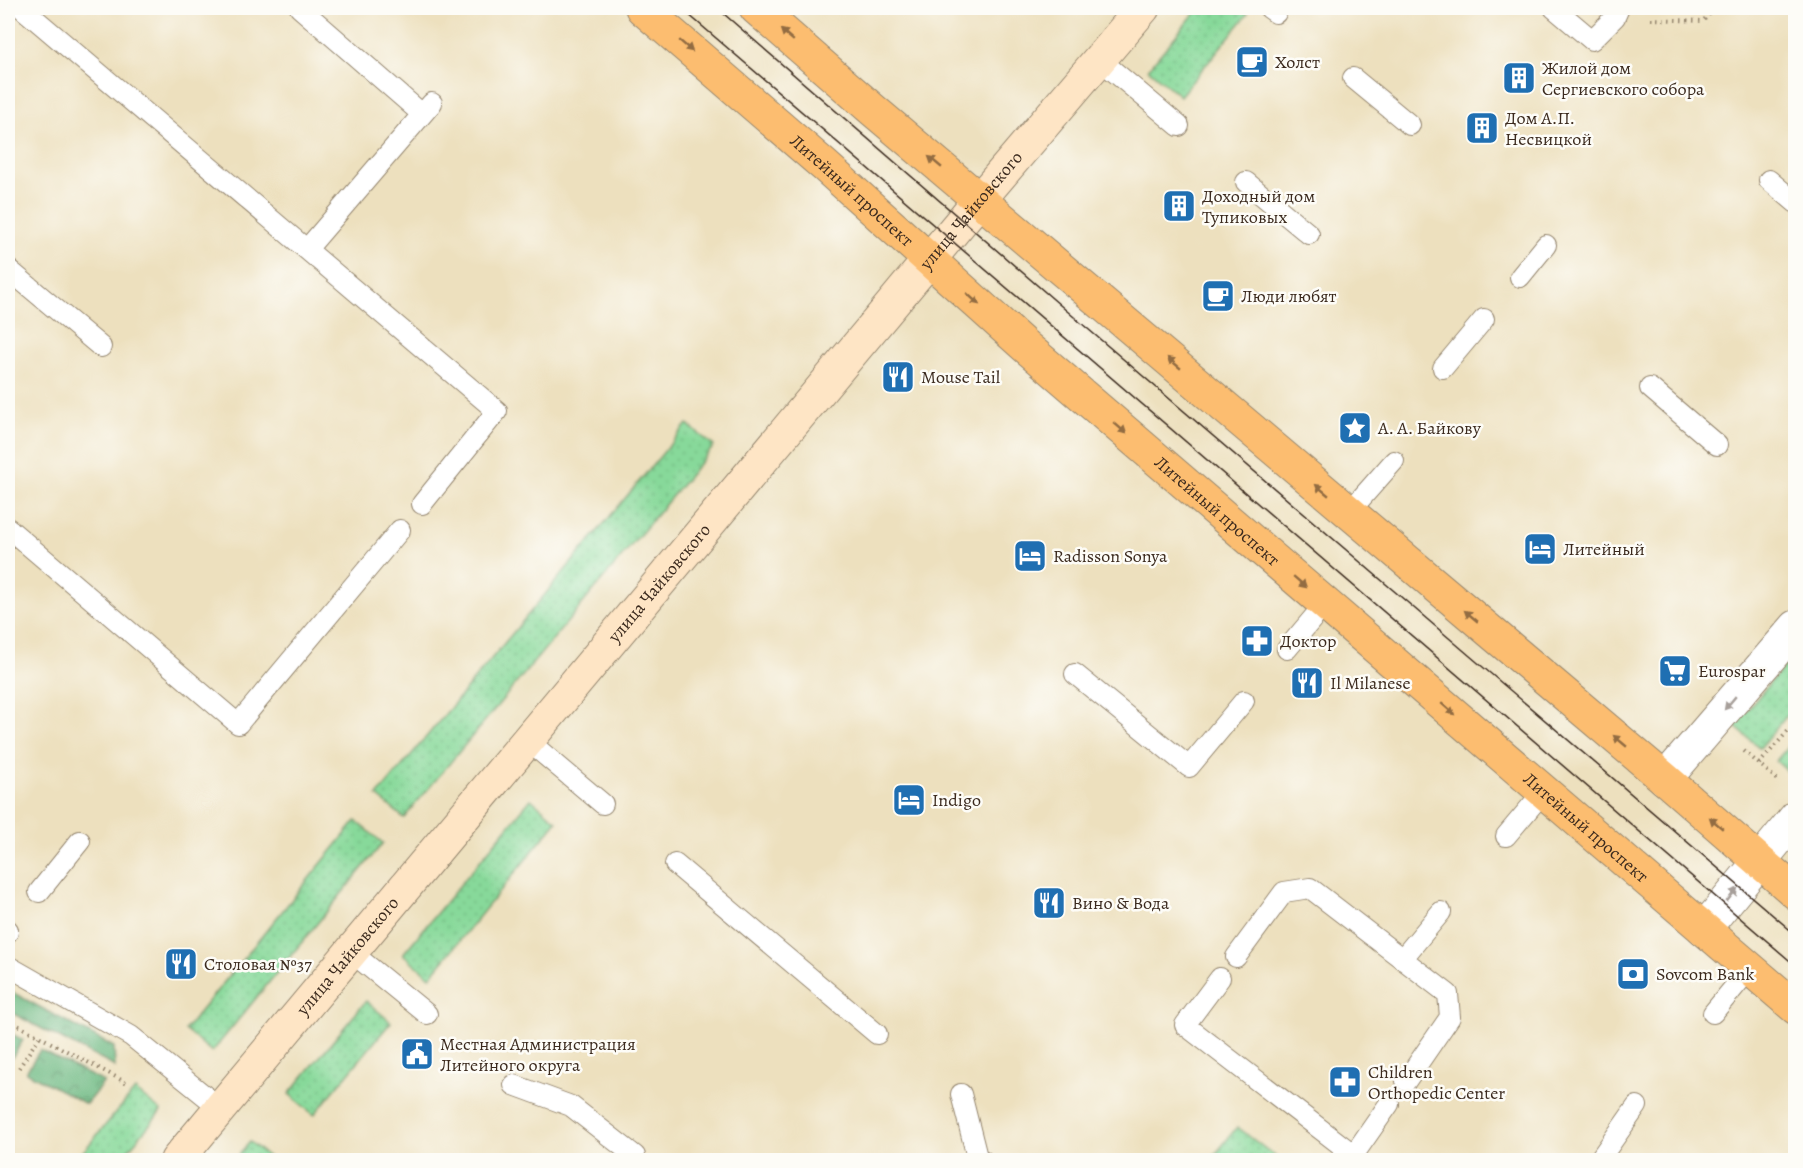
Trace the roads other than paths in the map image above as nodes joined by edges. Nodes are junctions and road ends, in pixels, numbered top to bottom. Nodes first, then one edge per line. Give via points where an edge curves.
1 (22, 8) edge
2 (300, 8) edge
3 (642, 8) edge
4 (756, 8) edge
5 (1143, 8) edge
6 (1554, 8) edge
7 (1617, 12) edge
8 (1099, 59) junction
9 (1353, 78) dead end
10 (1410, 125) dead end
11 (1179, 126) dead end
12 (1769, 180) dead end
13 (1246, 182) dead end
14 (980, 199) junction
15 (1796, 203) edge
16 (1309, 234) dead end
17 (1546, 246) dead end
18 (307, 249) junction
19 (930, 260) junction
20 (8, 270) edge
21 (1520, 277) dead end
22 (1484, 319) dead end
23 (101, 347) dead end
24 (1443, 368) dead end
25 (1650, 388) dead end
26 (1717, 445) dead end
27 (1394, 461) dead end
28 (422, 504) dead end
29 (1349, 512) junction
30 (8, 528) edge
31 (400, 530) dead end
32 (1325, 604) junction
33 (1796, 627) edge
34 (1287, 649) dead end
35 (1075, 674) dead end
36 (1244, 701) dead end
37 (527, 740) junction
38 (1665, 779) junction
39 (1544, 791) junction
40 (603, 804) dead end
41 (1796, 817) edge
42 (1506, 836) dead end
43 (80, 841) dead end
44 (1760, 862) junction
45 (675, 864) dead end
46 (39, 892) dead end
47 (1796, 893) edge
48 (1441, 912) dead end
49 (1704, 929) junction
50 (351, 952) junction
51 (1236, 957) dead end
52 (1402, 959) junction
53 (8, 966) edge
54 (1750, 968) junction
55 (1220, 978) dead end
56 (1796, 1008) edge
57 (1713, 1013) dead end
58 (427, 1014) dead end
59 (877, 1034) dead end
60 (1406, 1081) dead end
61 (514, 1085) dead end
62 (961, 1094) dead end
63 (1389, 1104) dead end
64 (1637, 1106) dead end
65 (220, 1108) junction
66 (635, 1156) dead end
67 (1352, 1158) edge
68 (978, 1159) edge
69 (177, 1161) edge
70 (1599, 1161) edge

1 - 18 lane
2 - 18 lane via 427,109
3 -> 19 main road, Литейный проспект
14 -> 4 main road
5 - 8 street, улица Чайковского
6 - 7 lane via 1592,40
8 - 11 lane
8 - 14 street, улица Чайковского
9 - 10 lane
12 - 15 lane
13 - 16 lane
14 - 19 street, улица Чайковского
29 -> 14 main road
17 - 21 lane
18 - 28 lane via 497,411
19 -> 32 main road, Литейный проспект
19 - 37 street, улица Чайковского
20 - 23 lane
22 - 24 lane
25 - 26 lane
27 - 29 lane
38 -> 29 main road
30 - 31 lane via 238,724
32 - 34 lane
32 -> 39 main road, Литейный проспект
33 -> 38 street
35 - 36 lane via 1189,767
37 - 40 lane
37 - 50 street, улица Чайковского
44 -> 38 main road
39 - 42 lane
39 - 49 main road, Литейный проспект
41 - 44 street
43 - 46 lane
44 - 47 main road
49 -> 44 street
45 - 59 lane
48 - 52 lane
49 - 54 main road, Литейный проспект
50 - 58 lane
50 - 65 street, улица Чайковского
51 - 52 lane via 1284,892 1310,888
52 - 60 lane via 1448,994 1450,1017
53 - 65 lane via 131,1036
54 - 56 main road, Литейный проспект
54 - 57 lane
55 - 67 lane via 1185,1024
61 - 66 lane via 571,1106
62 - 68 lane
63 - 67 lane
64 - 70 lane
65 - 69 street, улица Чайковского

